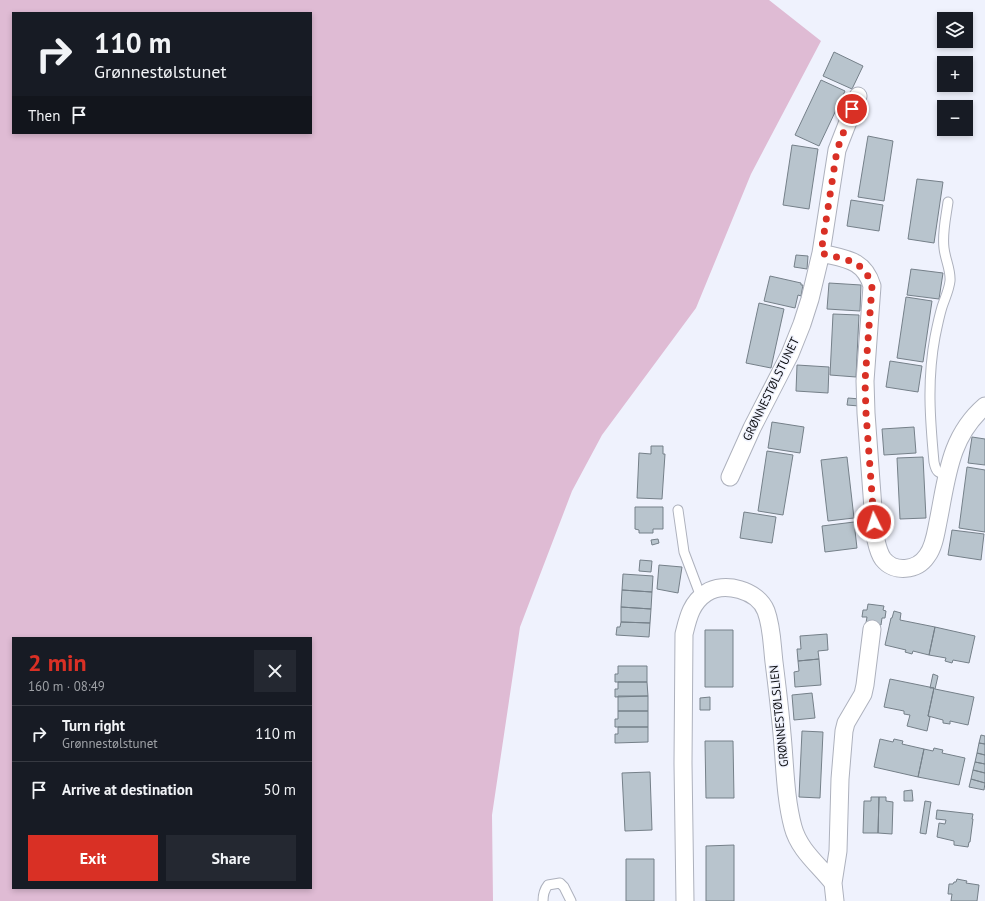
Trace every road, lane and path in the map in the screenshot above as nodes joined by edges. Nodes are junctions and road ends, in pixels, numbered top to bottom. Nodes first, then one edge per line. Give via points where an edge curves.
1 (858, 96) dead end
2 (948, 202) dead end
3 (821, 253) junction
4 (985, 406) edge
5 (947, 475) junction
6 (730, 478) dead end
7 (678, 510) dead end
8 (701, 597) junction
9 (872, 629) dead end
10 (833, 883) junction
11 (543, 901) edge
12 (571, 901) edge
13 (685, 901) edge
14 (835, 901) edge

1 - 3 street, GRØNNESTØLSTUNET via 837,150
2 - 5 lane via 944,245 950,280 935,337 929,390 935,470
3 - 5 street via 861,266 872,286 865,381 866,413 875,536 883,559 892,567 912,567 922,563 928,555
3 - 6 street, GRØNNESTØLSTUNET via 810,299 790,354
4 - 5 street via 974,415 963,430
7 - 8 lane via 684,552
8 - 10 street, GRØNNESTØLSLIEN via 711,591 730,588 755,596 766,610 781,726 786,789 793,829 806,852
8 - 13 street via 688,616 684,634
9 - 10 street via 865,686 844,731 838,851
10 - 14 street
11 - 12 lane via 548,885 560,884

